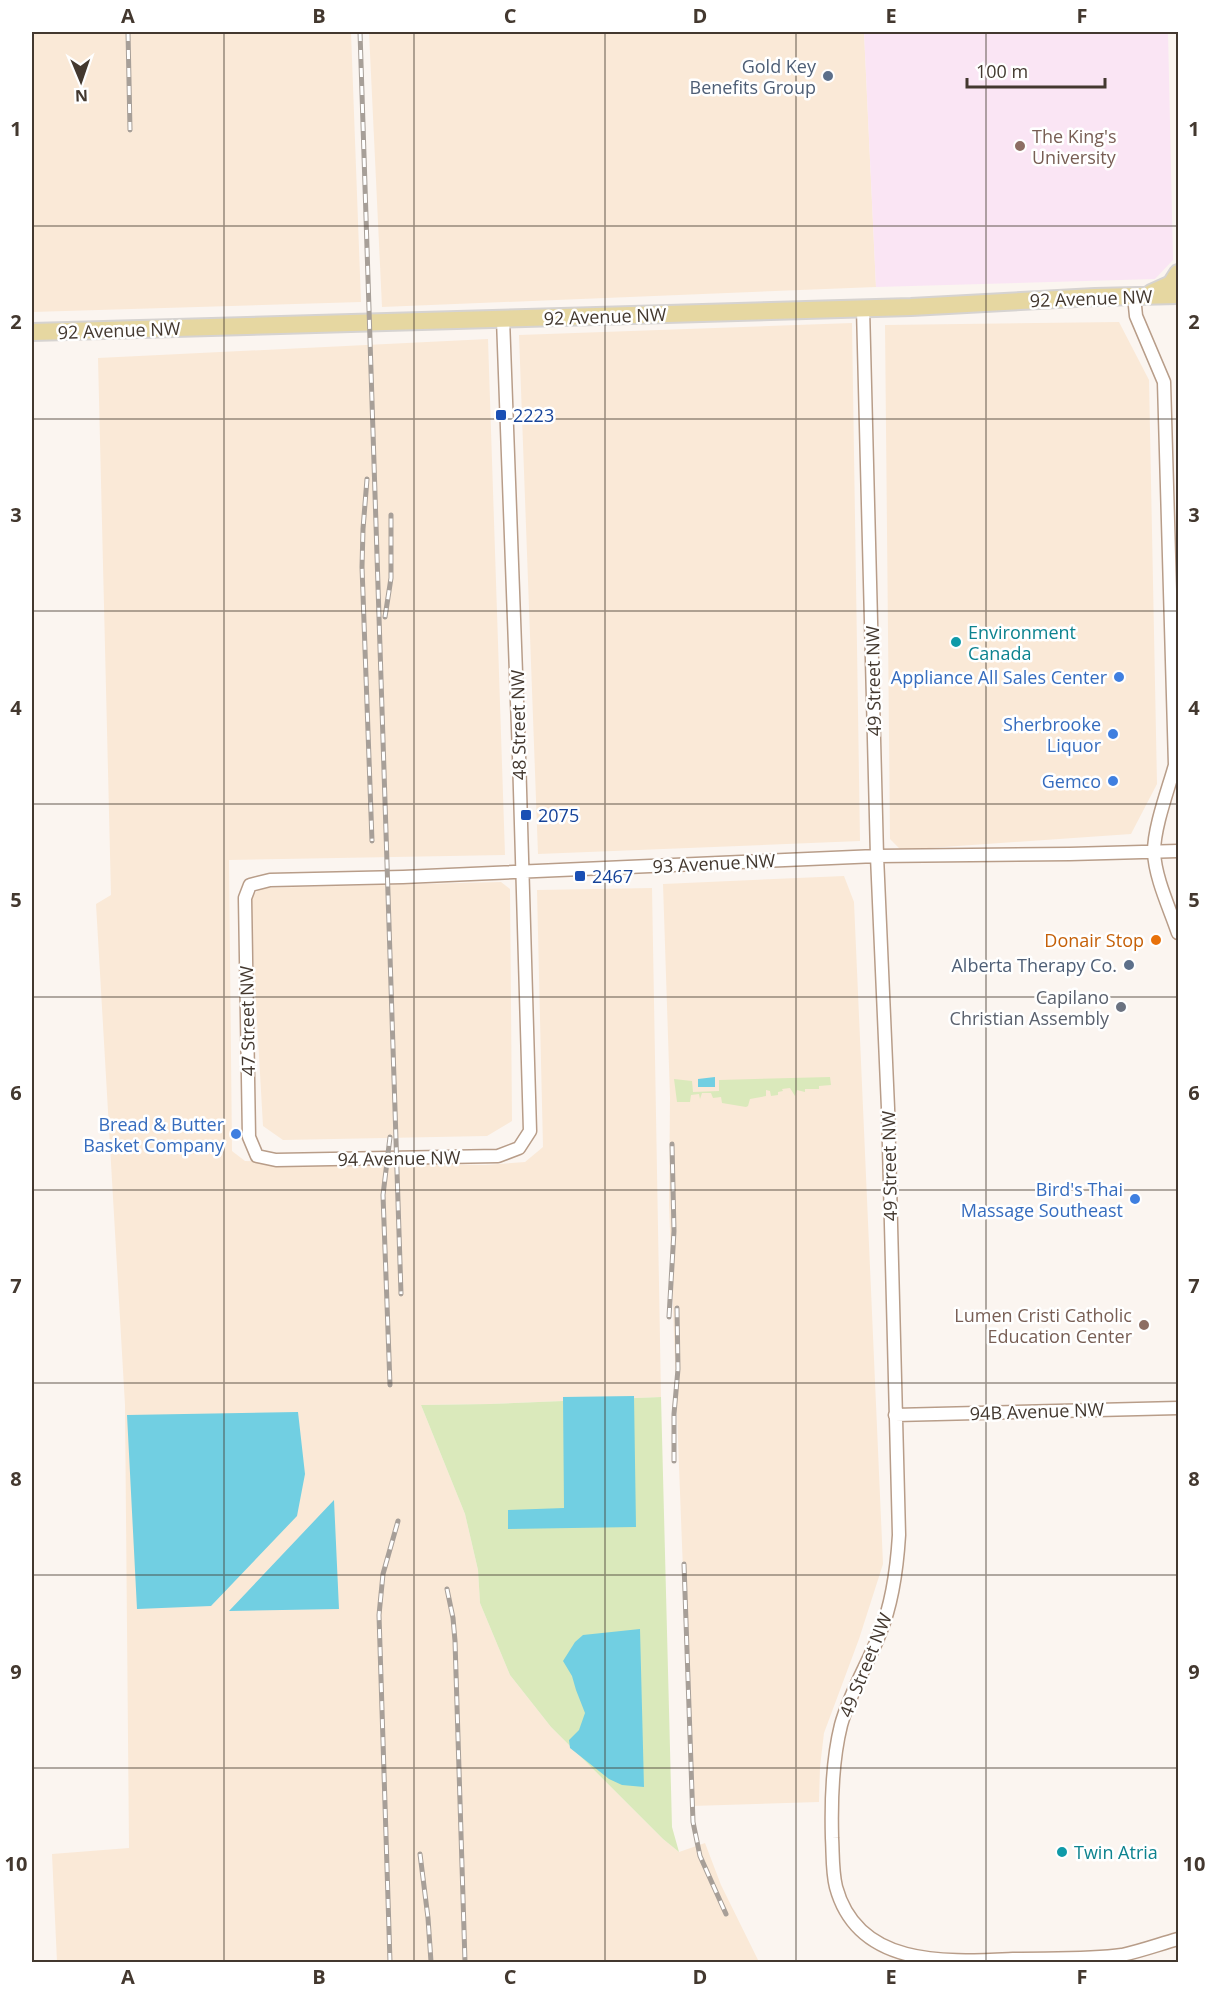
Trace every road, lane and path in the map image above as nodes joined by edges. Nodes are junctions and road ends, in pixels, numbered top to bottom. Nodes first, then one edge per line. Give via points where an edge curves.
1 (1179, 273) edge
2 (1179, 295) edge
3 (1140, 296) junction
4 (863, 308) junction
5 (503, 319) junction
6 (32, 332) edge
7 (1154, 851) junction
8 (1179, 851) edge
9 (877, 856) junction
10 (524, 872) junction
11 (250, 885) joint
12 (1179, 933) edge
13 (530, 1131) joint
14 (257, 1156) joint
15 (1179, 1408) edge
16 (895, 1415) junction
17 (1179, 1939) edge
18 (926, 1960) edge

1 - 3 main road via 1171,284
2 - 3 main road, 92 Avenue NW
3 - 4 main road, 92 Avenue NW
3 - 7 street via 1136,316 1164,382 1175,765
4 - 5 main road, 92 Avenue NW
4 - 9 street, 49 Street NW
5 - 6 main road, 92 Avenue NW
5 - 10 street, 48 Street NW
7 - 8 street, 93 Avenue NW
7 - 9 street, 93 Avenue NW
7 - 12 street
9 - 10 street, 93 Avenue NW
9 - 16 street, 49 Street NW
10 - 11 street, 93 Avenue NW via 270,880
10 - 13 street, 48 Street NW
11 - 14 street, 47 Street NW via 245,898 249,1137
13 - 14 street, 94 Avenue NW via 519,1148 498,1156 276,1160
15 - 16 street, 94B Avenue NW
16 - 18 street, 49 Street NW via 897,1562 887,1616 851,1696 838,1741 832,1801 833,1866 840,1897 863,1932 891,1950
17 - 18 street, 49 Street NW via 1119,1955

